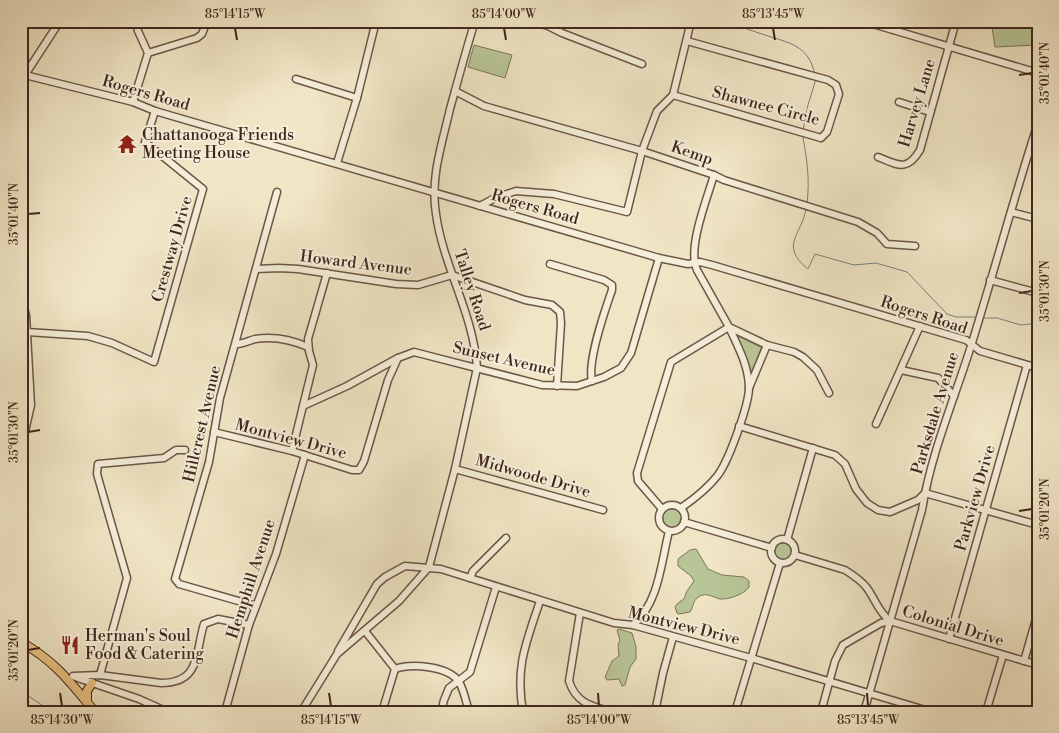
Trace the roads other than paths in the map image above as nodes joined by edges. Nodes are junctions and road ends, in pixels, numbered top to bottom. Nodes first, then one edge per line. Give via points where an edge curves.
1 (60, 21) edge
2 (136, 21) edge
3 (207, 21) edge
4 (355, 21) edge
5 (528, 21) edge
6 (691, 21) edge
7 (862, 21) edge
8 (897, 21) edge
9 (956, 21) edge
10 (474, 22) edge
11 (375, 24) edge
12 (894, 30) junction
13 (687, 41) junction
14 (949, 46) junction
15 (148, 53) junction
16 (642, 64) dead end
17 (1038, 73) edge
18 (22, 76) edge
19 (296, 79) dead end
20 (455, 91) junction
21 (673, 95) junction
22 (357, 98) junction
23 (133, 102) junction
24 (899, 102) dead end
25 (155, 111) junction
26 (930, 112) junction
27 (1038, 123) edge
28 (1034, 145) edge
29 (642, 151) junction
30 (878, 157) dead end
31 (337, 163) junction
32 (714, 175) junction
33 (277, 192) dead end
34 (433, 192) junction
35 (480, 206) junction
36 (1010, 212) junction
37 (1038, 219) edge
38 (915, 246) dead end
39 (659, 258) junction
40 (694, 263) junction
41 (550, 264) dead end
42 (256, 269) junction
43 (327, 273) junction
44 (452, 275) junction
45 (990, 280) junction
46 (1038, 293) edge
47 (21, 294) edge
48 (920, 326) junction
49 (729, 327) junction
50 (27, 332) junction
51 (236, 344) junction
52 (767, 345) junction
53 (971, 345) junction
54 (308, 347) junction
55 (398, 358) junction
56 (1027, 365) junction
57 (477, 368) junction
58 (1038, 368) edge
59 (901, 370) junction
60 (21, 377) edge
61 (30, 380) junction
62 (592, 381) junction
63 (557, 386) junction
64 (749, 389) junction
65 (829, 393) dead end
66 (954, 396) junction
67 (303, 406) junction
68 (876, 424) dead end
69 (739, 426) junction
70 (214, 432) junction
71 (813, 448) junction
72 (21, 449) edge
73 (185, 450) dead end
74 (292, 451) junction
75 (305, 455) junction
76 (455, 469) junction
77 (925, 493) junction
78 (681, 508) junction
79 (662, 509) junction
80 (603, 510) dead end
81 (987, 510) junction
82 (684, 522) junction
83 (1038, 525) edge
84 (668, 531) junction
85 (506, 538) dead end
86 (787, 540) junction
87 (772, 548) junction
88 (795, 555) junction
89 (780, 562) junction
90 (429, 567) junction
91 (470, 578) junction
92 (496, 587) junction
93 (540, 601) junction
94 (256, 606) junction
95 (1038, 612) edge
96 (580, 613) junction
97 (890, 621) junction
98 (249, 625) junction
99 (633, 625) junction
100 (364, 631) junction
101 (673, 637) junction
102 (949, 639) junction
103 (21, 642) edge
104 (336, 654) junction
105 (1003, 655) junction
106 (752, 658) junction
107 (1024, 661) junction
108 (1038, 665) edge
109 (395, 668) junction
110 (100, 674) junction
111 (69, 676) junction
112 (458, 681) junction
113 (829, 682) junction
114 (92, 683) junction
115 (870, 694) junction
116 (87, 702) junction
117 (95, 712) edge
118 (168, 712) edge
119 (225, 712) edge
120 (301, 712) edge
121 (382, 712) edge
122 (441, 712) edge
123 (469, 712) edge
124 (523, 712) edge
125 (612, 712) edge
126 (655, 712) edge
127 (735, 712) edge
128 (821, 712) edge
129 (864, 712) edge
130 (932, 712) edge
131 (986, 712) edge

1 - 18 street
2 - 15 street
3 - 15 street via 197,38
4 - 11 street
5 - 16 street
6 - 13 street
7 - 12 street
8 - 12 street
9 - 14 street, Harvey Lane
10 - 20 street, Talley Road
11 - 22 street
12 - 14 street
13 - 21 street
13 - 21 street, Shawnee Circle via 828,80 836,85 839,94 827,132 821,138
14 - 17 street
14 - 26 street, Harvey Lane
15 - 23 street
18 - 23 street, Rogers Road
19 - 22 street
20 - 29 street, Kemp via 484,106
20 - 34 street, Talley Road via 438,156
21 - 29 street via 657,111
22 - 31 street
23 - 25 street, Rogers Road
24 - 26 street
25 - 31 street, Rogers Road
25 - 50 street, Crestway Drive via 145,142 203,189 154,362 88,336
26 - 30 street, Harvey Lane via 920,150 910,163 897,165
27 - 28 street, Parksdale Avenue
28 - 36 street, Parksdale Avenue
29 - 32 street, Kemp
29 - 35 street via 627,212 554,194 516,191
31 - 34 street, Rogers Road
32 - 38 street, Kemp via 858,222 877,233 886,244
32 - 40 street via 695,240
33 - 42 street, Hillcrest Avenue
34 - 35 street, Rogers Road
34 - 44 street, Talley Road
35 - 39 street, Rogers Road
36 - 37 street
36 - 45 street, Parksdale Avenue
39 - 40 street, Rogers Road
39 - 62 street, Sunset Avenue via 630,353 621,368
40 - 48 street, Rogers Road via 712,264
40 - 49 street
41 - 62 street via 612,285 596,345
42 - 43 street, Howard Avenue
42 - 51 street, Hillcrest Avenue
43 - 44 street, Howard Avenue via 418,285
43 - 54 street
44 - 57 street, Talley Road via 472,334
44 - 63 street via 525,300 552,305 560,312
45 - 46 street
45 - 53 street, Parksdale Avenue
47 - 50 street
48 - 53 street, Rogers Road via 966,340
48 - 59 street
49 - 52 street
49 - 64 street via 741,352
49 - 79 street via 671,362 637,473 638,481
50 - 61 street
51 - 54 street via 274,337
51 - 70 street, Hillcrest Avenue
52 - 64 street
52 - 65 street via 803,357 817,370
53 - 56 street, Rogers Road via 980,351
53 - 66 street, Parksdale Avenue
54 - 67 street via 313,365
55 - 57 street, Sunset Avenue via 414,352
55 - 67 street, Sunset Avenue
55 - 75 street, Montview Drive via 359,470
56 - 58 street, Rogers Road
56 - 81 street, Parkview Drive
57 - 63 street, Sunset Avenue
57 - 76 street, Talley Road
59 - 66 street via 938,378
59 - 68 street
60 - 61 street
61 - 72 street via 31,405
62 - 63 street, Sunset Avenue via 577,386
64 - 69 street
66 - 77 street, Parksdale Avenue
67 - 74 street
69 - 71 street
69 - 78 street via 718,474
70 - 74 street, Montview Drive
70 - 94 street, Hillcrest Avenue via 175,579 179,584
71 - 77 street via 835,455 845,464 856,489 867,503 878,510 890,512 918,500
71 - 86 street
73 - 110 street via 176,450 164,458 98,464 97,474 127,578
74 - 75 street, Montview Drive
75 - 94 street, Hemphill Avenue via 276,554
76 - 80 street, Midwoode Drive
76 - 90 street, Talley Road
77 - 81 street
77 - 97 street, Parksdale Avenue
78 - 79 street via 672,505
78 - 82 street
79 - 84 street via 659,520
81 - 83 street
81 - 102 street, Parkview Drive
82 - 84 street via 678,530
82 - 87 street
84 - 99 street via 649,606
85 - 91 street
86 - 87 street via 775,542
86 - 88 street via 792,543
87 - 89 street via 772,555
88 - 89 street via 786,563
88 - 97 street via 852,574 867,588 884,617
89 - 106 street
90 - 91 street, Montview Drive
90 - 100 street, Talley Road via 399,601
90 - 104 street, Talley Road via 405,566 391,572 377,584
91 - 92 street, Montview Drive
92 - 93 street, Montview Drive
92 - 112 street via 470,672
93 - 96 street, Montview Drive
93 - 124 street via 520,663
94 - 98 street, Hemphill Avenue
95 - 107 street
96 - 99 street, Montview Drive
96 - 125 street via 570,681 572,691 583,702
97 - 102 street, Colonial Drive
97 - 113 street via 843,645
97 - 115 street, Parksdale Avenue
98 - 110 street via 218,619 204,624 189,675 171,683
98 - 119 street, Hemphill Avenue
99 - 101 street, Montview Drive
100 - 104 street, Talley Road
100 - 109 street
101 - 106 street, Montview Drive
101 - 126 street
102 - 105 street, Colonial Drive
103 - 111 main road
104 - 120 street, Talley Road
105 - 107 street, Colonial Drive
105 - 131 street
106 - 113 street, Montview Drive
106 - 127 street
107 - 108 street, Colonial Drive
109 - 112 street via 430,666
109 - 121 street
110 - 111 street
111 - 114 street
111 - 116 main road
112 - 122 street via 449,688
112 - 123 street
113 - 115 street, Montview Drive
113 - 128 street
114 - 116 main road via 87,692
114 - 118 street
115 - 129 street, Parksdale Avenue
115 - 130 street, Montview Drive
116 - 117 main road

